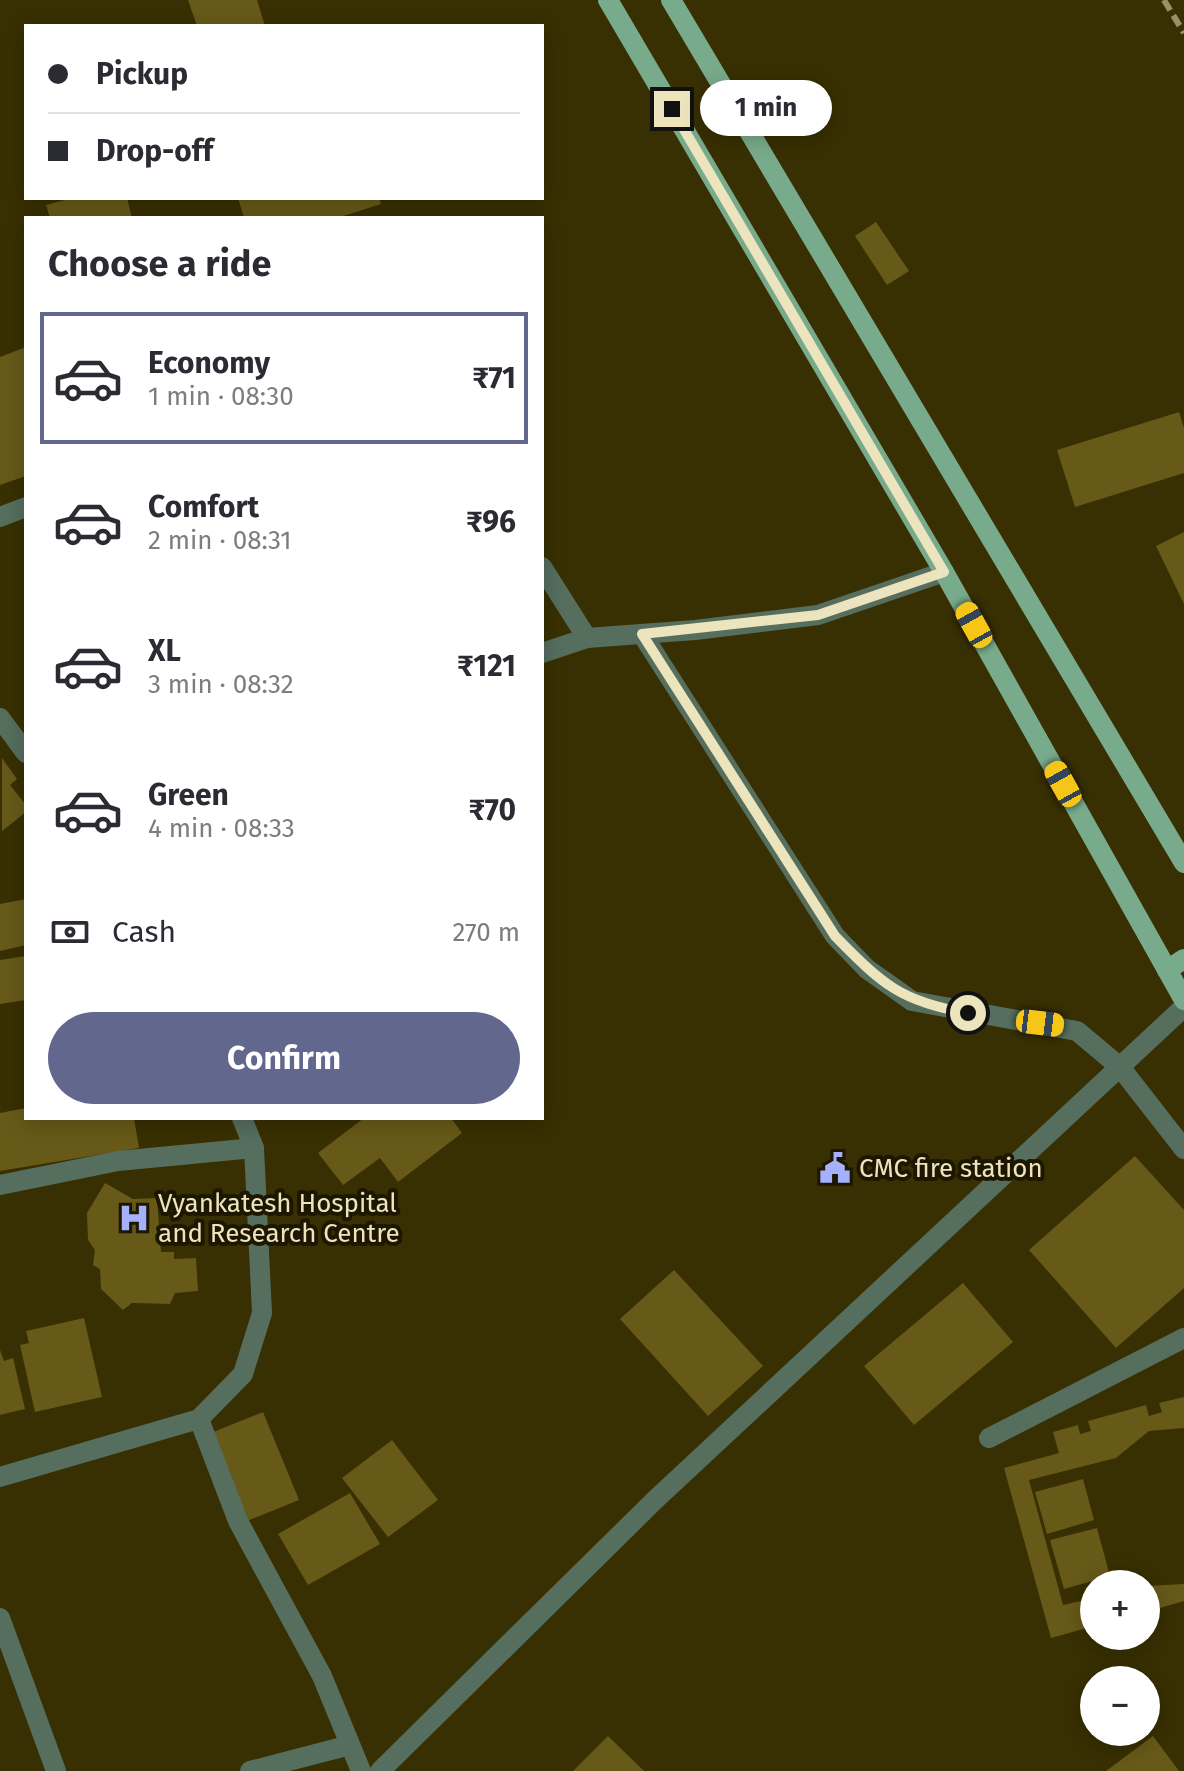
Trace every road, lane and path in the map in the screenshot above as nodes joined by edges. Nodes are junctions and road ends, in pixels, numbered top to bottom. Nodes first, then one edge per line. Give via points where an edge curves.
1 (608, 0) edge
2 (671, 0) edge
3 (24, 508) edge
4 (0, 517) edge
5 (544, 570) edge
6 (944, 572) junction
7 (642, 634) junction
8 (587, 638) junction
9 (544, 652) edge
10 (0, 718) edge
11 (24, 750) edge
12 (1184, 863) edge
13 (1175, 964) edge
14 (1184, 1000) edge
15 (1184, 1007) edge
16 (1120, 1067) junction
17 (243, 1120) edge
18 (254, 1148) junction
19 (1184, 1149) edge
20 (0, 1185) edge
21 (1184, 1338) edge
22 (199, 1419) junction
23 (989, 1438) dead end
24 (0, 1477) edge
25 (0, 1618) edge
26 (350, 1745) junction
27 (56, 1771) edge
28 (250, 1771) edge
29 (361, 1771) edge
30 (380, 1771) edge

1 - 6 main road
2 - 12 main road
3 - 4 street
5 - 8 street
6 - 7 street via 818,615
6 - 13 main road
7 - 8 street
7 - 16 street via 835,936 867,969 912,1001 1077,1031
8 - 9 street
10 - 11 street
13 - 14 main road
15 - 16 street
16 - 19 street
16 - 30 street via 656,1499
17 - 18 street
18 - 20 street via 118,1161
18 - 22 street via 262,1313 243,1374
21 - 23 street
22 - 24 street
22 - 26 street via 238,1521 322,1676
25 - 27 street
26 - 28 street
26 - 29 street

